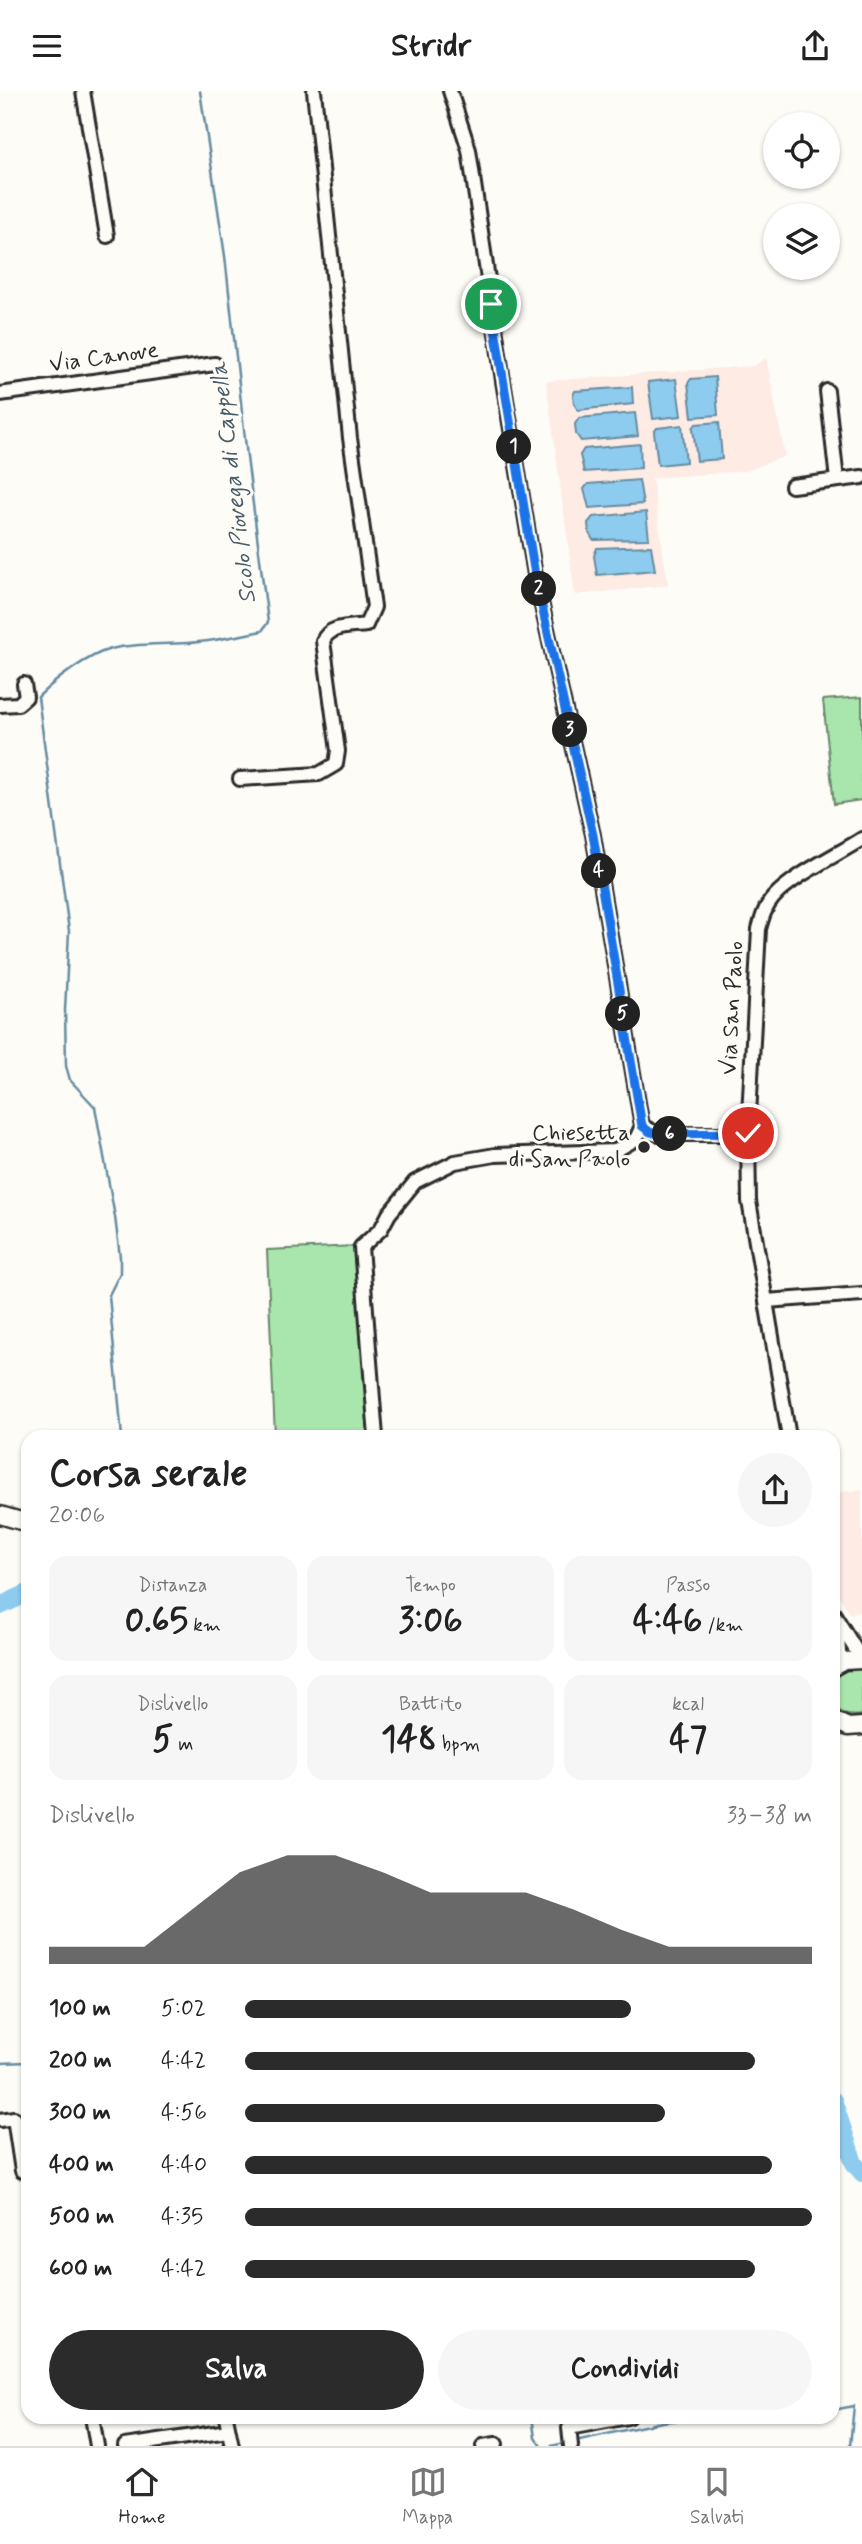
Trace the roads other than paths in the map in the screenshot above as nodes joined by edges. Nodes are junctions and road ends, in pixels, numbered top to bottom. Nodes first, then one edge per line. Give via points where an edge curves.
1 (83, 91) edge
2 (314, 91) edge
3 (450, 91) edge
4 (107, 236) dead end
5 (215, 364) dead end
6 (827, 391) dead end
7 (0, 394) edge
8 (862, 477) edge
9 (837, 480) junction
10 (792, 487) dead end
11 (24, 684) dead end
12 (0, 705) edge
13 (240, 779) dead end
14 (862, 839) edge
15 (642, 1126) junction
16 (748, 1133) junction
17 (862, 1294) edge
18 (766, 1301) junction
19 (375, 1430) edge
20 (788, 1430) edge
21 (0, 1515) edge
22 (21, 1521) edge
23 (840, 1626) edge
24 (862, 1660) edge
25 (840, 1663) edge
26 (0, 2120) edge
27 (21, 2164) edge
28 (93, 2424) edge
29 (227, 2424) edge
30 (590, 2424) edge
31 (228, 2431) junction
32 (570, 2442) edge
33 (152, 2444) edge
34 (97, 2446) edge
35 (126, 2446) edge
36 (232, 2446) edge

1 - 4 street
2 - 13 street via 350,438 374,607 366,625 331,630 323,641 336,764 318,773
3 - 15 street via 469,150 535,575 593,835
5 - 7 street, Via Canove
6 - 9 street
8 - 9 street
9 - 10 street
11 - 12 street via 26,697 18,704
14 - 16 street, Via San Paolo via 795,880 764,912 759,929
15 - 16 street via 658,1134
15 - 19 street via 636,1139 615,1151 495,1155 455,1162 415,1182 382,1229 361,1247
16 - 18 street, Via San Paolo via 749,1201
17 - 18 street
18 - 20 street, Via San Paolo
21 - 22 main road
23 - 24 street
24 - 25 main road
26 - 27 street via 14,2118
28 - 34 street
29 - 31 street
30 - 32 street via 569,2428
31 - 33 street
31 - 36 street
33 - 35 street

